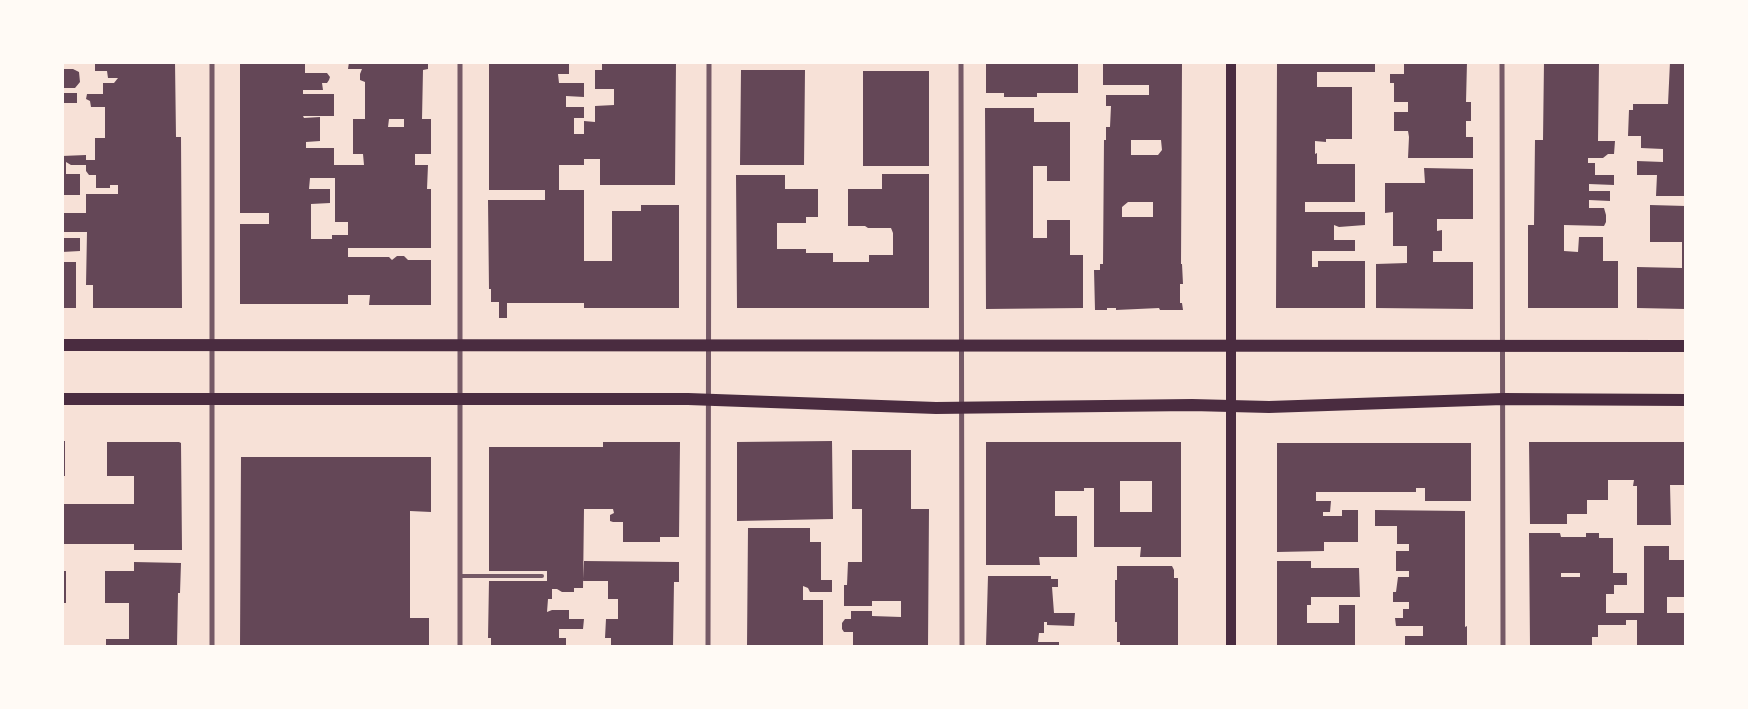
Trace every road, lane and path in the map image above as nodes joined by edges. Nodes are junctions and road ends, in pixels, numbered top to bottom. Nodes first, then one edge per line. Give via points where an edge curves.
1 (212, 62) edge
2 (460, 62) edge
3 (709, 62) edge
4 (961, 62) edge
5 (1231, 62) edge
6 (1502, 62) edge
7 (62, 345) edge
8 (962, 345) junction
9 (212, 346) junction
10 (460, 346) junction
11 (709, 346) junction
12 (1231, 346) junction
13 (1503, 346) junction
14 (1686, 346) edge
15 (62, 399) edge
16 (460, 399) junction
17 (1503, 399) junction
18 (212, 400) junction
19 (708, 400) junction
20 (1686, 400) edge
21 (1231, 406) junction
22 (962, 408) junction
23 (460, 576) junction
24 (542, 576) dead end
25 (212, 646) edge
26 (460, 646) edge
27 (708, 646) edge
28 (962, 646) edge
29 (1231, 646) edge
30 (1503, 646) edge

1 - 9 street
2 - 10 street
3 - 11 street
4 - 8 street
5 - 12 main road
6 - 13 street
7 - 9 main road
8 - 11 main road
8 - 12 main road
8 - 22 street
9 - 10 main road
9 - 18 street
10 - 11 main road
10 - 16 street
11 - 19 street
12 - 13 main road
12 - 21 main road
13 - 14 main road
13 - 17 street
15 - 18 main road
16 - 18 main road
16 - 19 main road
16 - 23 street
17 - 20 main road
17 - 21 main road
17 - 30 street
18 - 25 street
19 - 22 main road
19 - 27 street
21 - 22 main road
21 - 29 main road
22 - 28 street
23 - 24 lane
23 - 26 street

